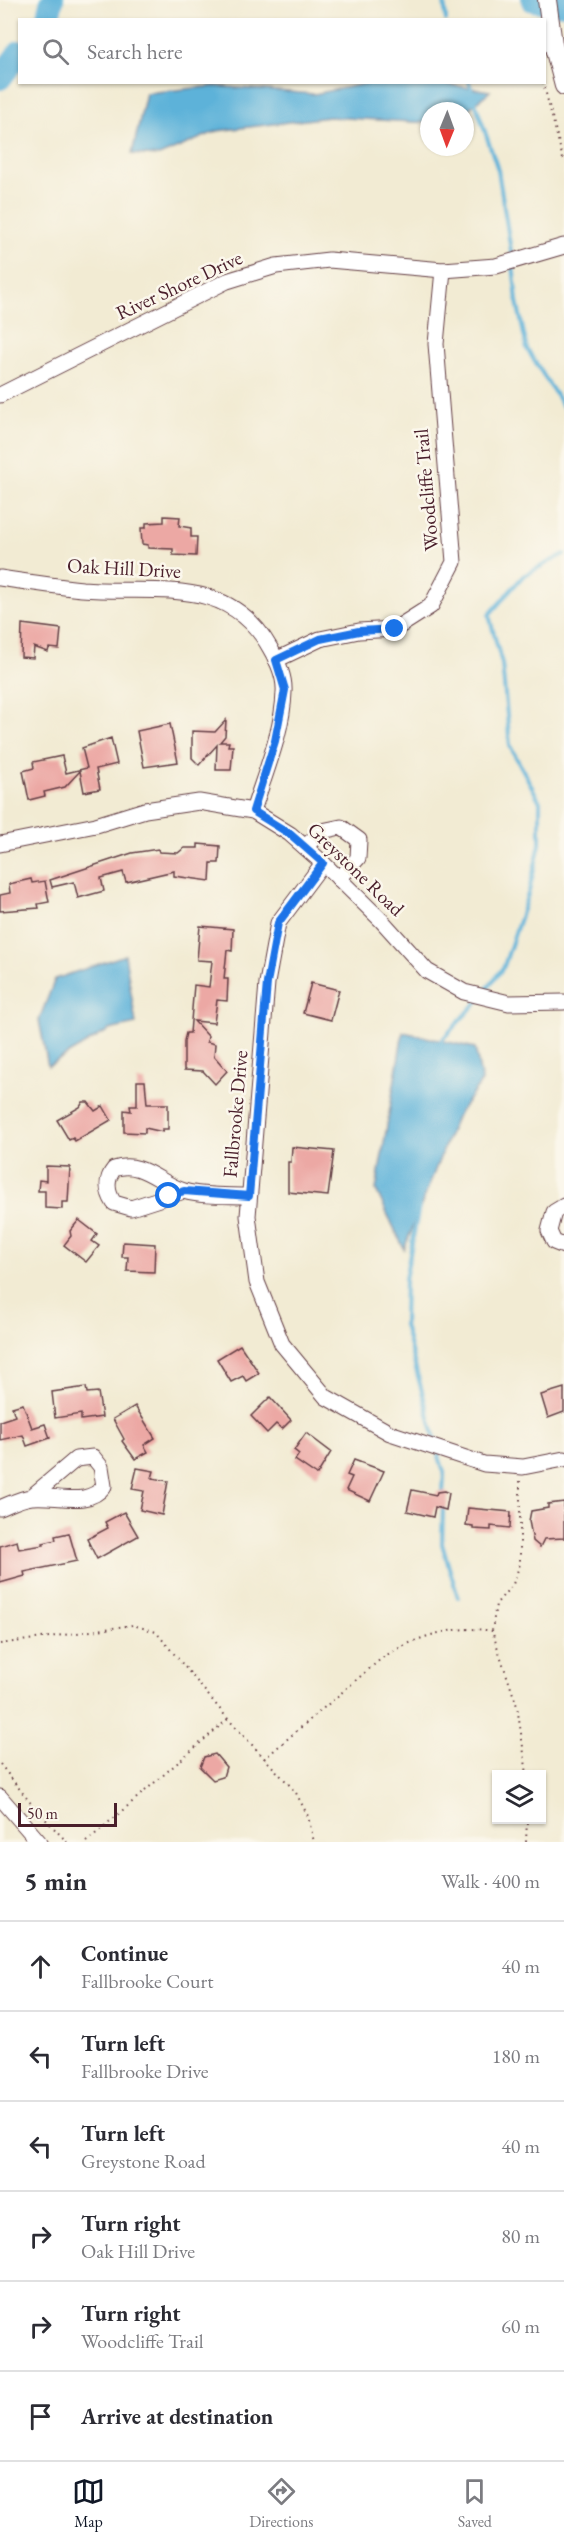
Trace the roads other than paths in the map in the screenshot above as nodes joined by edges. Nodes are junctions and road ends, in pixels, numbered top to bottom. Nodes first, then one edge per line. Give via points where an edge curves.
1 (547, 0) edge
2 (562, 78) edge
3 (564, 246) edge
4 (443, 270) junction
5 (0, 395) edge
6 (0, 578) edge
7 (276, 660) junction
8 (253, 811) junction
9 (0, 844) edge
10 (305, 847) junction
11 (323, 863) junction
12 (339, 879) junction
13 (564, 1002) edge
14 (184, 1191) dead end
15 (249, 1196) junction
16 (564, 1206) edge
17 (564, 1246) edge
18 (564, 1460) edge
19 (31, 1497) dead end
20 (0, 1508) edge
21 (0, 1797) edge
22 (39, 1842) edge

1 - 2 street
3 - 4 street, River Shore Drive via 496,266
4 - 5 street, River Shore Drive via 329,260 276,266 227,281
4 - 7 street, Woodcliffe Trail via 436,344 454,562 431,606 395,629 320,639
6 - 7 street, Oak Hill Drive via 83,589 177,591 226,602 260,630
7 - 8 street, Oak Hill Drive via 285,690 275,741
8 - 9 street, Greystone Road via 199,802 145,810 96,825
8 - 10 street, Greystone Road
10 - 11 street, Greystone Road
10 - 12 street via 322,831 341,827 359,840 358,858
11 - 12 street, Greystone Road
11 - 15 street, Fallbrooke Drive via 278,923 267,983
12 - 13 street, Greystone Road via 427,971 464,992 509,1003
14 - 15 street
15 - 18 street, Fallbrooke Drive via 256,1282 282,1344 326,1397 390,1433 484,1464 519,1467
16 - 17 street via 554,1212 549,1231 554,1242
19 - 20 street
21 - 22 street

